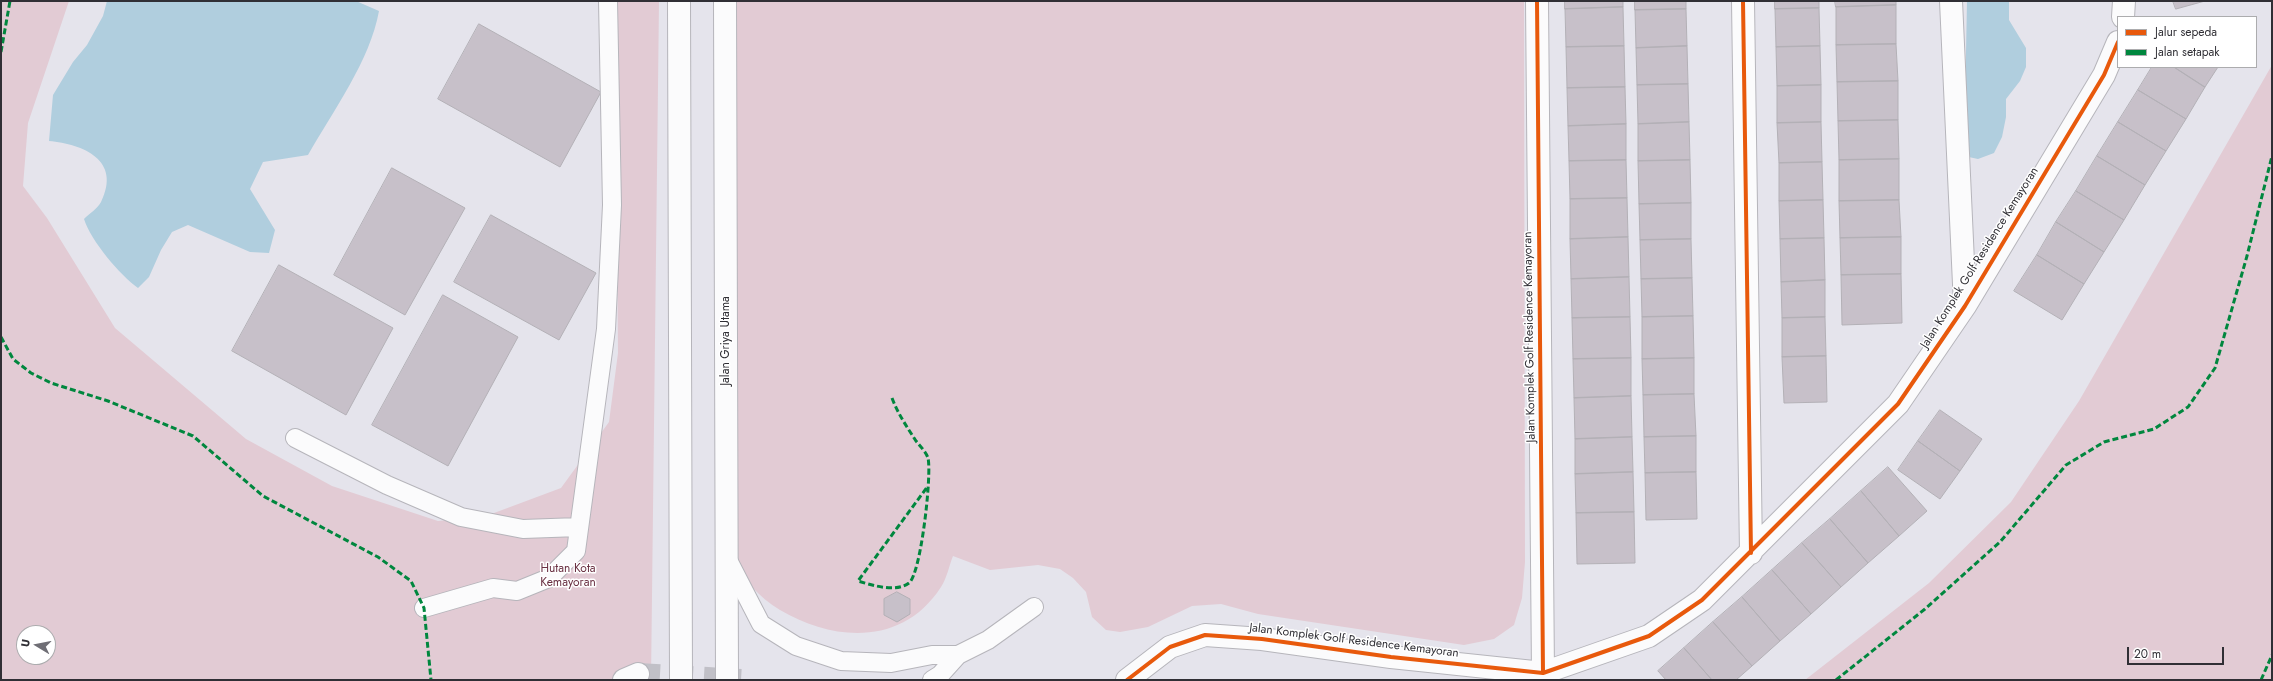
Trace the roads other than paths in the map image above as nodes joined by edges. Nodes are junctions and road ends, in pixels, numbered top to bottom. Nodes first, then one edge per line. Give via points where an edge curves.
1 (608, 1) edge
2 (679, 1) edge
3 (725, 1) edge
4 (1537, 1) edge
5 (1743, 1) edge
6 (1952, 1) edge
7 (2124, 1) edge
8 (2123, 16) edge
9 (2117, 44) edge
10 (1965, 306) junction
11 (294, 438) dead end
12 (579, 526) junction
13 (1751, 552) junction
14 (727, 559) junction
15 (1034, 607) dead end
16 (424, 608) dead end
17 (958, 655) junction
18 (1543, 673) junction
19 (681, 680) edge
20 (727, 680) edge
21 (932, 680) edge
22 (1127, 680) edge

1 - 12 lane via 612,205 606,321
2 - 19 street
3 - 14 street, Jalan Griya Utama
4 - 18 street, Jalan Komplek Golf Residence Kemayoran
5 - 13 street
6 - 10 street, Jalan Komplek Golf Residence Kemayoran
7 - 8 street
9 - 10 street, Jalan Komplek Golf Residence Kemayoran via 2104,75
10 - 13 street, Jalan Komplek Golf Residence Kemayoran via 1898,404
11 - 12 lane via 387,485 461,516 523,529
12 - 16 lane via 576,551 549,578 517,591 493,588
13 - 18 street, Jalan Komplek Golf Residence Kemayoran via 1702,600 1648,636
14 - 17 lane via 761,624 796,646 841,662 858,663 891,663 932,655
14 - 20 street, Jalan Griya Utama
15 - 17 lane via 998,634
17 - 21 lane
18 - 22 street, Jalan Komplek Golf Residence Kemayoran via 1391,657 1262,639 1205,635 1170,647

